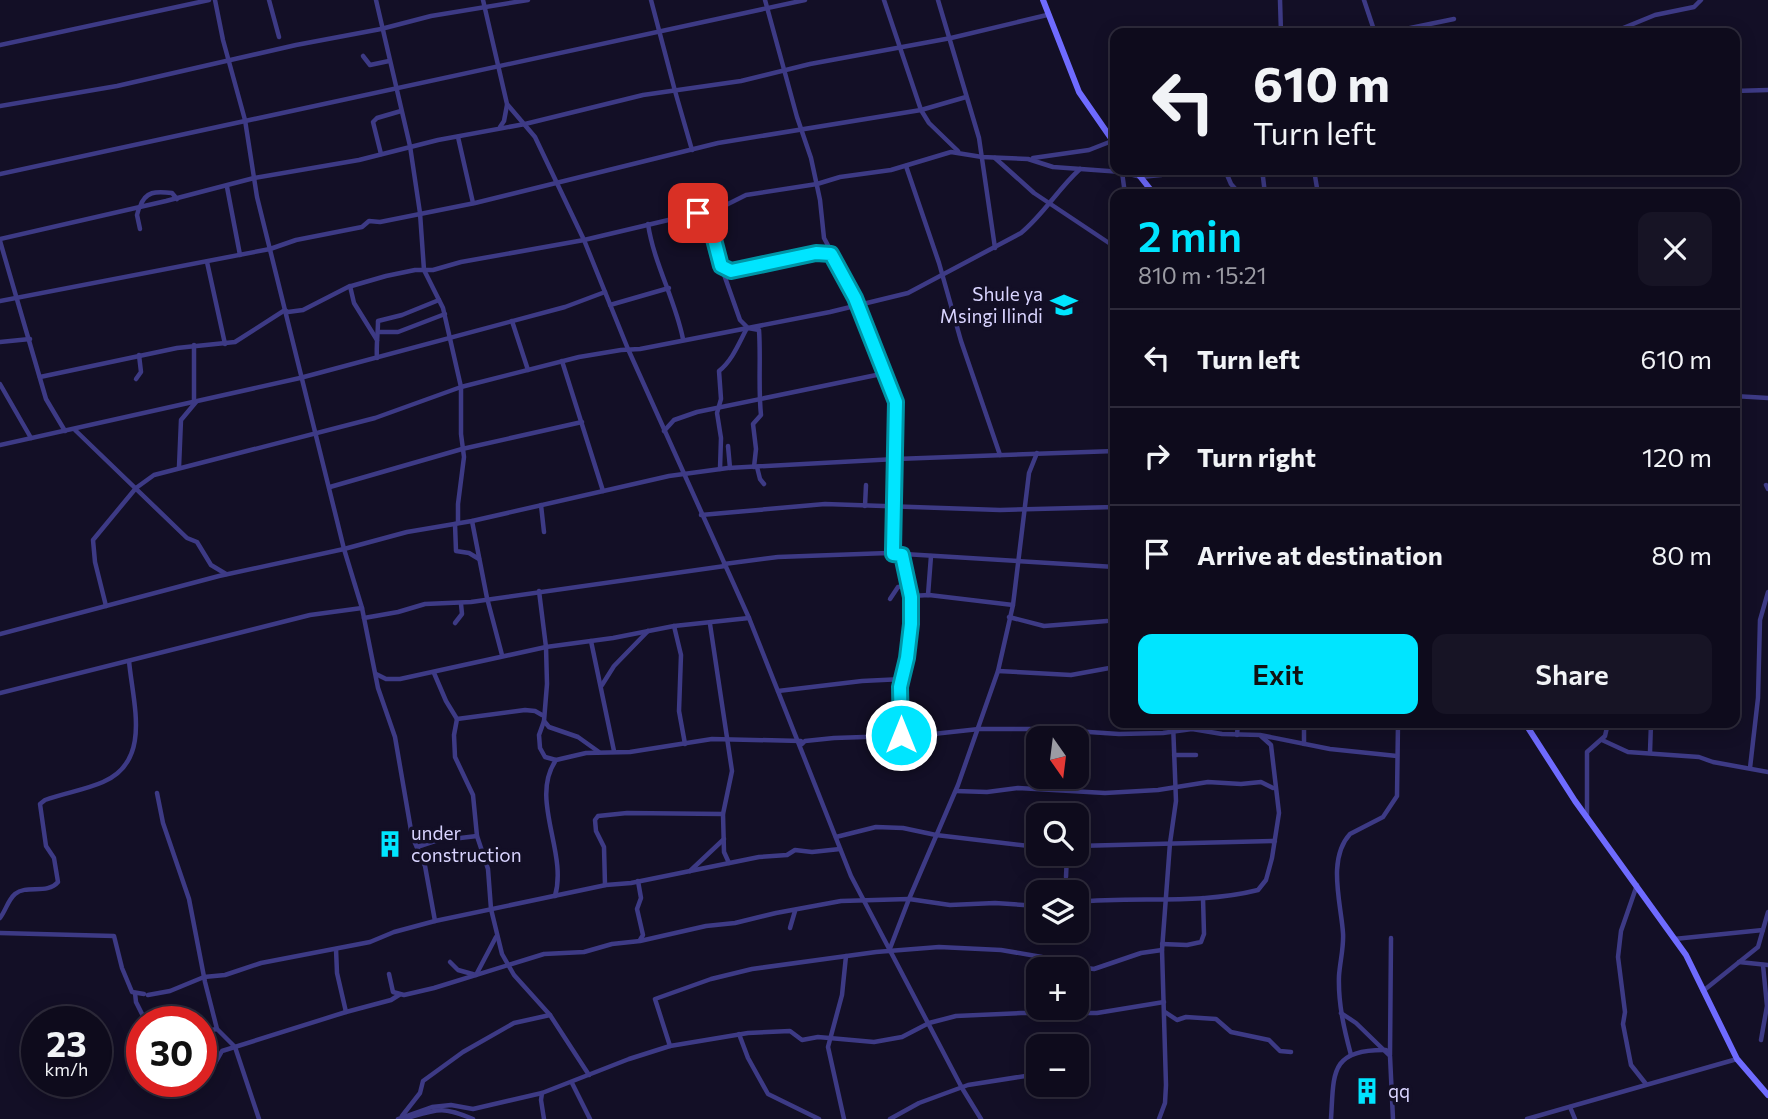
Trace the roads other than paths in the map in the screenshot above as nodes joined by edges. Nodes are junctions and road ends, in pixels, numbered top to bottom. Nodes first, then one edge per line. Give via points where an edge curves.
1 (209, 0) edge
2 (215, 0) edge
3 (269, 0) edge
4 (376, 0) edge
5 (483, 0) edge
6 (528, 0) edge
7 (651, 0) edge
8 (765, 0) edge
9 (805, 0) edge
10 (884, 0) edge
11 (938, 0) edge
12 (1043, 0) edge
13 (1279, 0) edge
14 (1364, 0) edge
15 (1701, 0) edge
16 (485, 8) junction
17 (767, 9) junction
18 (1047, 15) junction
19 (1454, 19) dead end
20 (1281, 28) edge
21 (1373, 28) edge
22 (1410, 28) edge
23 (1623, 28) edge
24 (381, 29) junction
25 (659, 32) junction
26 (279, 37) dead end
27 (950, 38) junction
28 (0, 45) edge
29 (898, 47) junction
30 (363, 56) dead end
31 (228, 61) junction
32 (389, 61) junction
33 (498, 65) junction
34 (785, 69) junction
35 (396, 89) junction
36 (1768, 90) edge
37 (1740, 91) edge
38 (674, 92) junction
39 (966, 97) junction
40 (507, 104) junction
41 (0, 106) edge
42 (921, 110) junction
43 (401, 111) junction
44 (245, 120) junction
45 (525, 124) junction
46 (499, 128) junction
47 (802, 129) junction
48 (458, 136) junction
49 (1110, 137) edge
50 (1110, 144) edge
51 (410, 146) junction
52 (692, 150) junction
53 (958, 152) junction
54 (381, 154) junction
55 (982, 157) junction
56 (994, 157) junction
57 (1028, 159) junction
58 (906, 166) junction
59 (1081, 169) junction
60 (1110, 171) edge
61 (0, 174) edge
62 (1133, 175) edge
63 (1161, 175) edge
64 (1141, 177) junction
65 (254, 178) junction
66 (557, 183) junction
67 (817, 184) junction
68 (227, 187) junction
69 (1150, 189) edge
70 (177, 199) junction
71 (473, 203) junction
72 (1049, 204) junction
73 (139, 207) junction
74 (420, 213) junction
75 (698, 213) junction
76 (648, 224) junction
77 (140, 229) dead end
78 (0, 240) edge
79 (584, 240) junction
80 (1110, 244) edge
81 (995, 248) junction
82 (270, 249) junction
83 (831, 254) junction
84 (240, 255) junction
85 (207, 262) junction
86 (721, 266) junction
87 (424, 270) junction
88 (942, 275) junction
89 (350, 286) junction
90 (669, 288) junction
91 (605, 292) junction
92 (15, 298) junction
93 (439, 300) junction
94 (0, 301) edge
95 (611, 305) junction
96 (858, 305) junction
97 (285, 310) junction
98 (445, 314) junction
99 (512, 321) junction
100 (748, 328) junction
101 (380, 332) junction
102 (452, 338) junction
103 (30, 339) junction
104 (683, 339) junction
105 (377, 341) junction
106 (0, 342) edge
107 (225, 344) junction
108 (194, 345) junction
109 (628, 349) junction
110 (139, 355) junction
111 (377, 358) junction
112 (562, 362) junction
113 (528, 370) junction
114 (886, 373) junction
115 (40, 377) junction
116 (300, 378) junction
117 (136, 379) dead end
118 (0, 384) edge
119 (461, 387) junction
120 (1740, 396) edge
121 (1768, 398) edge
122 (759, 399) junction
123 (195, 402) junction
124 (719, 407) junction
125 (582, 422) junction
126 (74, 429) junction
127 (65, 431) junction
128 (664, 431) junction
129 (315, 434) junction
130 (31, 438) junction
131 (0, 445) edge
132 (728, 446) dead end
133 (462, 450) junction
134 (1110, 450) edge
135 (1037, 453) junction
136 (1000, 455) junction
137 (896, 458) junction
138 (179, 467) junction
139 (756, 467) junction
140 (730, 468) junction
141 (720, 470) junction
142 (683, 474) junction
143 (764, 484) dead end
144 (866, 485) dead end
145 (330, 487) junction
146 (136, 488) junction
147 (603, 491) junction
148 (541, 505) junction
149 (865, 506) junction
150 (1110, 507) edge
151 (894, 508) junction
152 (1025, 509) junction
153 (701, 515) junction
154 (472, 521) junction
155 (457, 524) junction
156 (544, 532) dead end
157 (344, 549) junction
158 (893, 554) junction
159 (902, 555) junction
160 (931, 556) junction
161 (480, 560) junction
162 (1019, 562) junction
163 (724, 565) junction
164 (1110, 567) edge
165 (227, 574) junction
166 (908, 586) junction
167 (539, 591) junction
168 (1768, 592) edge
169 (928, 595) junction
170 (911, 597) junction
171 (487, 598) junction
172 (890, 599) dead end
173 (461, 604) junction
174 (1013, 605) junction
175 (106, 606) junction
176 (362, 608) junction
177 (1009, 617) junction
178 (364, 618) junction
179 (749, 618) junction
180 (1107, 621) dead end
181 (455, 623) dead end
182 (710, 624) junction
183 (674, 626) junction
184 (649, 630) junction
185 (0, 634) edge
186 (591, 641) junction
187 (547, 647) junction
188 (502, 655) junction
189 (129, 661) junction
190 (1110, 668) edge
191 (998, 671) junction
192 (434, 673) junction
193 (376, 674) junction
194 (903, 679) junction
195 (602, 685) junction
196 (778, 691) junction
197 (0, 693) edge
198 (544, 718) junction
199 (457, 719) junction
200 (1173, 728) edge
201 (1199, 728) edge
202 (1238, 728) edge
203 (1304, 728) edge
204 (1398, 728) edge
205 (1528, 728) edge
206 (1606, 728) edge
207 (1651, 728) edge
208 (979, 729) junction
209 (1202, 730) junction
210 (1173, 732) junction
211 (901, 735) junction
212 (1237, 735) junction
213 (1260, 735) junction
214 (727, 740) junction
215 (1602, 740) junction
216 (797, 741) junction
217 (685, 744) junction
218 (1304, 744) junction
219 (614, 751) junction
220 (600, 752) junction
221 (1650, 752) junction
222 (1174, 755) junction
223 (1196, 755) dead end
224 (1397, 756) junction
225 (556, 760) junction
226 (1750, 768) junction
227 (1768, 772) edge
228 (1176, 787) junction
229 (1274, 788) junction
230 (956, 791) junction
231 (157, 793) dead end
232 (723, 814) junction
233 (1587, 817) junction
234 (936, 835) junction
235 (477, 836) junction
236 (835, 837) junction
237 (725, 839) junction
238 (1275, 841) junction
239 (1170, 843) junction
240 (1026, 845) edge
241 (1089, 846) edge
242 (416, 847) junction
243 (840, 849) junction
244 (729, 863) junction
245 (1066, 866) edge
246 (690, 872) junction
247 (1066, 877) dead end
248 (638, 881) junction
249 (606, 885) junction
250 (1637, 886) junction
251 (555, 897) junction
252 (1165, 898) junction
253 (1203, 898) junction
254 (909, 899) junction
255 (864, 901) junction
256 (1089, 901) edge
257 (1026, 905) edge
258 (491, 909) junction
259 (795, 910) junction
260 (1768, 912) edge
261 (0, 918) edge
262 (435, 921) junction
263 (790, 928) dead end
264 (1763, 930) junction
265 (0, 933) edge
266 (496, 936) junction
267 (1391, 938) dead end
268 (1674, 939) junction
269 (640, 941) junction
270 (1162, 947) junction
271 (336, 949) junction
272 (889, 951) junction
273 (846, 956) junction
274 (450, 962) dead end
275 (1738, 962) junction
276 (507, 964) junction
277 (1765, 965) edge
278 (389, 974) dead end
279 (476, 975) junction
280 (204, 977) junction
281 (1703, 991) junction
282 (135, 993) junction
283 (399, 995) junction
284 (1164, 1002) junction
285 (138, 1006) edge
286 (211, 1006) edge
287 (346, 1012) junction
288 (1164, 1012) junction
289 (1341, 1013) junction
290 (550, 1015) junction
291 (1766, 1021) edge
292 (929, 1023) junction
293 (217, 1028) edge
294 (739, 1034) junction
295 (831, 1038) junction
296 (1761, 1040) dead end
297 (670, 1046) junction
298 (235, 1047) junction
299 (1387, 1050) junction
300 (1291, 1052) dead end
301 (1350, 1055) junction
302 (1390, 1056) junction
303 (1737, 1059) junction
304 (217, 1060) edge
305 (589, 1075) junction
306 (1026, 1076) edge
307 (572, 1083) junction
308 (1646, 1084) junction
309 (962, 1088) junction
310 (542, 1093) junction
311 (1768, 1095) edge
312 (1570, 1107) junction
313 (401, 1118) edge
314 (259, 1119) edge
315 (474, 1119) edge
316 (544, 1119) edge
317 (590, 1119) edge
318 (819, 1119) edge
319 (844, 1119) edge
320 (890, 1119) edge
321 (981, 1119) edge
322 (1159, 1119) edge
323 (1331, 1119) edge
324 (1393, 1119) edge
325 (1527, 1119) edge
326 (1575, 1119) edge

1 - 28 street
2 - 31 street
3 - 26 street
4 - 24 street
5 - 16 street
6 - 16 street
7 - 25 street
8 - 17 street
9 - 17 street
10 - 29 street
11 - 27 street
12 - 18 street
13 - 20 street
14 - 21 street
15 - 23 street via 1694,7
16 - 24 street
16 - 33 street
17 - 25 street
17 - 34 street
18 - 27 street
18 - 49 street via 1079,92
19 - 22 street
24 - 31 street
24 - 32 street
25 - 33 street
25 - 38 street
27 - 29 street
27 - 39 street
29 - 34 street
29 - 42 street
30 - 32 street via 370,65
31 - 41 street
31 - 44 street
32 - 35 street
33 - 35 street
33 - 40 street
34 - 38 street
34 - 47 street
35 - 43 street
35 - 44 street
36 - 37 street
38 - 45 street via 643,95
38 - 52 street
39 - 42 street
39 - 55 street
40 - 45 street
40 - 46 street
42 - 47 street
42 - 53 street
43 - 51 street
43 - 54 street via 373,121
44 - 61 street
44 - 65 street
45 - 46 street
45 - 66 street
46 - 48 street
47 - 52 street
47 - 67 street
48 - 51 street
48 - 71 street
50 - 57 street
51 - 54 street
51 - 74 street
52 - 66 street
53 - 55 street
53 - 58 street
54 - 65 street
55 - 56 street
55 - 81 street
56 - 57 street
56 - 72 street
57 - 59 street
58 - 67 street
58 - 88 street
59 - 60 street
59 - 72 street
62 - 64 street
63 - 64 street
64 - 69 street
65 - 68 street
65 - 82 street
66 - 71 street
66 - 79 street
67 - 75 street via 746,195
67 - 83 street via 821,229
68 - 70 street
68 - 84 street
70 - 73 street
70 - 73 street via 168,192 148,193
71 - 74 street
72 - 80 street
72 - 81 street via 1028,227
73 - 77 street
73 - 78 street
74 - 82 street via 369,220 362,227
74 - 87 street
75 - 76 street
75 - 86 street via 710,224
76 - 79 street
76 - 90 street
78 - 92 street
79 - 87 street
79 - 91 street
81 - 88 street
82 - 84 street
82 - 97 street
83 - 86 street via 816,253 733,271
83 - 96 street
84 - 85 street
85 - 92 street
85 - 107 street
86 - 100 street via 740,320
87 - 89 street
87 - 93 street
88 - 96 street via 912,292
88 - 136 street
89 - 97 street via 303,310
89 - 105 street via 354,303
90 - 95 street
90 - 104 street
91 - 95 street
91 - 99 street
92 - 94 street
92 - 103 street
93 - 98 street
93 - 101 street via 378,321
95 - 109 street
96 - 100 street
96 - 114 street
97 - 107 street via 240,340
97 - 116 street
98 - 101 street via 398,332
98 - 102 street
99 - 102 street
99 - 113 street
100 - 104 street
100 - 122 street via 758,330
100 - 124 street via 729,364 719,371
101 - 105 street
102 - 111 street
102 - 119 street
103 - 106 street
103 - 115 street
104 - 109 street
105 - 111 street
107 - 108 street
108 - 110 street
108 - 123 street
109 - 112 street
109 - 128 street
110 - 115 street
110 - 117 street via 141,372
111 - 116 street
112 - 113 street
112 - 125 street
113 - 119 street
114 - 122 street
114 - 137 street via 896,402
115 - 127 street via 46,399
116 - 123 street
116 - 129 street
118 - 130 street
119 - 129 street
119 - 133 street
120 - 121 street
122 - 124 street
122 - 139 street via 761,415 752,429
123 - 126 street
123 - 138 street via 181,420
124 - 128 street via 674,420
124 - 141 street
125 - 133 street
125 - 147 street
126 - 127 street
126 - 146 street
127 - 130 street
128 - 142 street
129 - 138 street
129 - 145 street
130 - 131 street
132 - 140 street
133 - 145 street
133 - 155 street
134 - 135 street
135 - 136 street
135 - 152 street via 1029,473
136 - 137 street
137 - 139 street
137 - 151 street
138 - 146 street via 154,475
139 - 140 street
139 - 143 street
140 - 141 street
141 - 142 street
142 - 147 street
142 - 153 street
144 - 149 street
145 - 157 street
146 - 165 street via 199,544 211,565
146 - 175 street via 93,540
147 - 148 street
148 - 154 street
148 - 156 street
149 - 151 street
149 - 153 street via 803,505
150 - 152 street
151 - 152 street
151 - 158 street
152 - 162 street
153 - 163 street
154 - 155 street
154 - 161 street
155 - 157 street
155 - 161 street via 456,551
157 - 165 street
157 - 176 street
158 - 159 street
158 - 163 street via 778,557
159 - 160 street
159 - 166 street
160 - 162 street
160 - 169 street
161 - 171 street
162 - 164 street
162 - 174 street
163 - 167 street
163 - 179 street
165 - 175 street
166 - 170 street
166 - 172 street via 898,587
167 - 171 street
167 - 187 street
168 - 226 street via 1760,620
169 - 170 street
169 - 174 street
170 - 194 street
171 - 173 street
171 - 188 street
173 - 178 street via 425,604
173 - 181 street via 461,617
174 - 177 street
175 - 185 street
176 - 178 street
176 - 189 street via 310,615
177 - 180 street via 1044,626
177 - 191 street
178 - 193 street
179 - 182 street
179 - 196 street
182 - 183 street
182 - 214 street
183 - 184 street
183 - 217 street via 681,655
184 - 186 street
184 - 195 street
186 - 187 street
186 - 195 street
187 - 188 street
187 - 198 street
188 - 192 street
189 - 197 street
189 - 261 street via 136,738 129,763 102,783 43,802 46,846 54,858 58,882 51,888 18,891
190 - 191 street via 1071,675
191 - 208 street
192 - 193 street via 400,679
192 - 199 street
193 - 242 street via 395,737
194 - 196 street
194 - 211 street
195 - 219 street
196 - 216 street
198 - 199 street via 525,710
198 - 220 street via 549,727 578,737
198 - 225 street via 540,748 545,757
199 - 235 street via 455,757 473,795
200 - 210 street
201 - 209 street
202 - 212 street
203 - 218 street
204 - 224 street
205 - 233 street
206 - 215 street
207 - 221 street
208 - 210 street
208 - 211 street
208 - 230 street
209 - 210 street
209 - 212 street
210 - 222 street
211 - 216 street
212 - 213 street
213 - 218 street
213 - 229 street via 1271,745
214 - 216 street
214 - 217 street
214 - 232 street via 732,777
215 - 221 street via 1628,752
215 - 233 street via 1587,752
216 - 236 street
217 - 219 street
218 - 224 street
219 - 220 street
220 - 225 street
221 - 226 street
222 - 223 street
222 - 228 street
224 - 289 street via 1395,801 1377,822 1349,834 1338,862 1343,933
225 - 251 street via 544,792 555,845
226 - 227 street
228 - 229 street via 1261,782
228 - 230 street via 1105,793 1018,788
228 - 239 street
229 - 238 street via 1279,813
230 - 234 street
231 - 280 street via 189,899
232 - 237 street
232 - 249 street via 598,816 595,827 604,847
233 - 250 street
234 - 236 street via 876,827
234 - 240 street
234 - 254 street
235 - 242 street
235 - 258 street via 488,869
236 - 243 street
237 - 244 street
237 - 246 street
238 - 239 street
238 - 253 street via 1266,880 1258,890
239 - 241 street
239 - 252 street
242 - 262 street via 425,866
243 - 244 street via 795,850
243 - 255 street
244 - 246 street
245 - 247 street
246 - 248 street
248 - 249 street
248 - 269 street
249 - 251 street
250 - 268 street
250 - 308 street via 1621,931 1618,957 1631,1065
251 - 258 street
252 - 253 street
252 - 256 street
252 - 270 street
253 - 270 street via 1201,942
254 - 255 street
254 - 257 street via 950,905
254 - 272 street
255 - 259 street
255 - 272 street
258 - 262 street
258 - 266 street
259 - 263 street
259 - 269 street
260 - 264 street
262 - 271 street
264 - 268 street
264 - 275 street via 1758,947
265 - 282 street via 114,936 122,968
266 - 276 street
266 - 279 street
267 - 302 street
268 - 281 street
269 - 276 street via 584,952 552,952
270 - 272 street via 1094,969 1001,950 939,947
270 - 284 street
271 - 280 street
271 - 287 street
272 - 273 street
272 - 292 street
273 - 295 street
273 - 297 street via 756,968 660,996 655,1003
274 - 279 street via 458,970
275 - 277 street
275 - 281 street
276 - 279 street
276 - 290 street
277 - 291 street
278 - 283 street via 393,992
279 - 283 street
280 - 282 street via 170,991
280 - 286 street
281 - 303 street
282 - 285 street
283 - 287 street
284 - 288 street
284 - 292 street via 1097,1013 965,1016
287 - 298 street
288 - 300 street via 1177,1020 1216,1019 1231,1032 1269,1040 1280,1051
288 - 322 street via 1165,1103
289 - 299 street
289 - 301 street
290 - 305 street
290 - 313 street via 514,1023 463,1052 423,1081 420,1093
291 - 296 street
292 - 295 street via 914,1032 874,1042
292 - 309 street
293 - 298 street
294 - 295 street via 790,1031 802,1040
294 - 297 street
294 - 318 street via 768,1094
295 - 319 street via 828,1047
297 - 305 street
298 - 304 street via 222,1051
298 - 314 street
299 - 301 street
299 - 302 street
301 - 323 street via 1335,1072
302 - 324 street
303 - 308 street
303 - 311 street
305 - 307 street
306 - 309 street
307 - 310 street
307 - 317 street
308 - 312 street
309 - 320 street
309 - 321 street
310 - 313 street via 473,1109 432,1107
310 - 316 street
312 - 325 street
312 - 326 street
313 - 315 street via 448,1110

